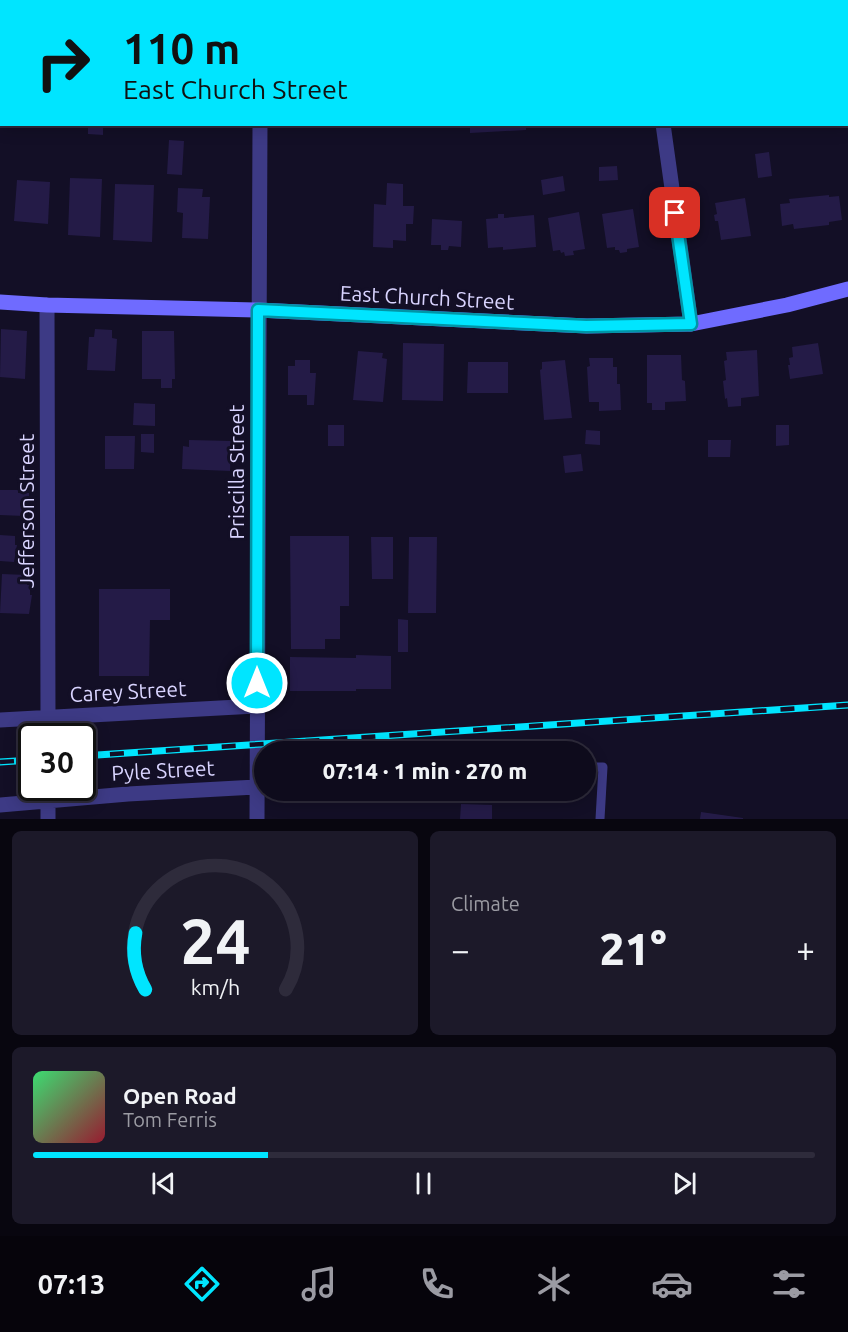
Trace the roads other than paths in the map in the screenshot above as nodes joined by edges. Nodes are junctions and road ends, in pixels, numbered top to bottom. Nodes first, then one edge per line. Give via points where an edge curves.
1 (260, 126) edge
2 (663, 126) edge
3 (848, 289) edge
4 (0, 302) edge
5 (47, 305) junction
6 (258, 310) junction
7 (691, 324) junction
8 (257, 706) junction
9 (48, 717) junction
10 (0, 720) edge
11 (259, 741) edge
12 (596, 767) edge
13 (254, 787) edge
14 (259, 801) edge
15 (48, 802) junction
16 (0, 805) edge
17 (48, 819) edge
18 (257, 819) edge
19 (600, 819) edge

1 - 6 street, Priscilla Street
2 - 7 street
3 - 7 street, East Church Street
4 - 5 street, East Church Street
5 - 6 street, East Church Street
5 - 9 street, Jefferson Street
6 - 7 street, East Church Street via 586,326
6 - 8 street, Priscilla Street
8 - 9 street, Carey Street
8 - 11 street, Priscilla Street
9 - 10 street, Carey Street
12 - 19 lane via 603,767
13 - 15 street, Pyle Street
14 - 18 street, Priscilla Street
15 - 16 street, Pyle Street
15 - 17 street

